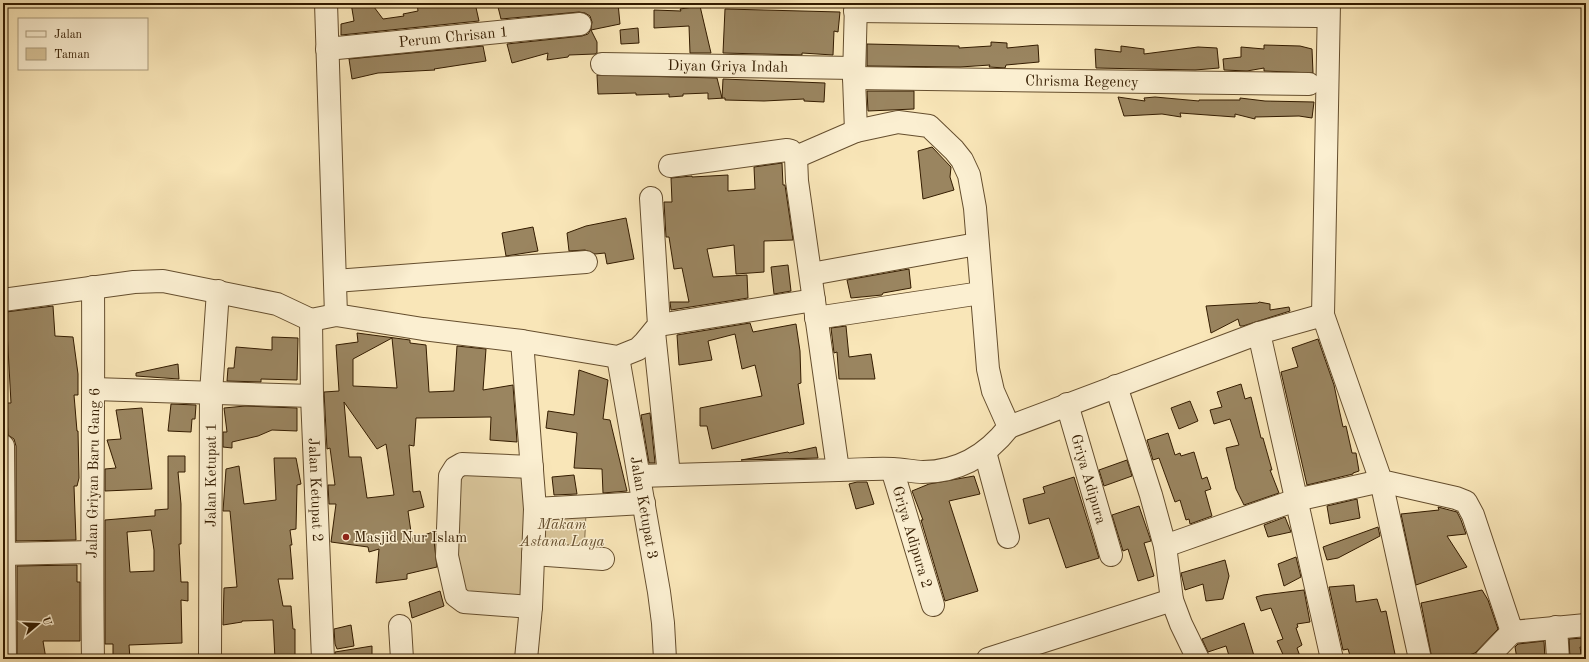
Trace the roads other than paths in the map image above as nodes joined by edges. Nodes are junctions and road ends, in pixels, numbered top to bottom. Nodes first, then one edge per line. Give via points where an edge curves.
1 (326, 3) edge
2 (855, 5) edge
3 (1323, 9) edge
4 (580, 24) dead end
5 (327, 49) junction
6 (602, 64) dead end
7 (854, 73) junction
8 (1309, 84) dead end
9 (856, 131) junction
10 (796, 157) junction
11 (670, 166) dead end
12 (651, 198) dead end
13 (977, 244) junction
14 (586, 262) dead end
15 (811, 274) junction
16 (335, 281) junction
17 (93, 287) junction
18 (218, 291) junction
19 (981, 293) junction
20 (3, 300) edge
21 (815, 309) junction
22 (336, 315) junction
23 (1323, 316) junction
24 (311, 320) junction
25 (656, 328) junction
26 (1259, 333) junction
27 (522, 341) junction
28 (618, 357) junction
29 (1116, 386) junction
30 (94, 389) junction
31 (211, 393) junction
32 (312, 396) junction
33 (1067, 404) junction
34 (1009, 427) junction
35 (3, 446) edge
36 (985, 452) junction
37 (532, 467) junction
38 (892, 469) junction
39 (838, 470) junction
40 (670, 475) junction
41 (639, 476) junction
42 (1381, 481) junction
43 (1296, 500) junction
44 (644, 504) junction
45 (535, 509) junction
46 (1008, 537) dead end
47 (1165, 546) junction
48 (92, 552) junction
49 (4, 554) edge
50 (533, 554) junction
51 (1111, 554) dead end
52 (603, 559) dead end
53 (1172, 600) junction
54 (933, 606) dead end
55 (531, 607) junction
56 (1586, 625) edge
57 (400, 626) dead end
58 (1556, 627) junction
59 (1512, 632) junction
60 (5, 659) edge
61 (93, 659) edge
62 (210, 659) edge
63 (323, 659) edge
64 (402, 659) edge
65 (526, 659) edge
66 (664, 659) edge
67 (988, 659) edge
68 (1198, 659) edge
69 (1332, 659) edge
70 (1420, 659) edge
71 (1486, 659) edge
72 (1558, 659) edge

1 - 5 street
2 - 3 street
2 - 7 street
3 - 23 street
4 - 5 street, Perum Chrisan 1
5 - 16 street
6 - 7 street, Diyan Griya Indah
7 - 8 street, Chrisma Regency
7 - 9 street
9 - 10 street
9 - 13 street via 898,122 911,123 928,126 944,138 962,160 969,175 975,208
10 - 11 street via 788,150
10 - 15 street via 797,181
12 - 25 street
13 - 15 street
13 - 19 street
14 - 16 street
15 - 21 street
16 - 22 street
17 - 18 street via 148,281
17 - 20 street
17 - 30 street, Jalan Griyan Baru Gang 6
18 - 24 street via 276,304
18 - 31 street, Jalan Ketupat 1
19 - 21 street
19 - 34 street via 990,379
21 - 25 street
21 - 39 street
22 - 24 street
22 - 27 street
23 - 26 street
23 - 42 street
24 - 32 street, Jalan Ketupat 2
25 - 28 street via 638,349
25 - 40 street
26 - 29 street
26 - 43 street
27 - 28 street
27 - 37 street
28 - 41 street, Jalan Ketupat 3
29 - 33 street
29 - 47 street
30 - 31 street
30 - 48 street, Jalan Griyan Baru Gang 6
31 - 32 street
31 - 62 street, Jalan Ketupat 1
32 - 63 street, Jalan Ketupat 2
33 - 34 street
33 - 51 street, Griya Adipura
34 - 36 street via 998,442
35 - 49 street
36 - 38 street via 968,463 949,470 923,472
36 - 46 street
37 - 45 street
37 - 55 street via 462,464 453,470 450,476 448,556 456,596 459,599 464,602
38 - 39 street
38 - 54 street, Griya Adipura 2
39 - 40 street
40 - 41 street
41 - 44 street, Jalan Ketupat 3
42 - 43 street
42 - 59 street via 1466,502 1473,515
42 - 70 street
43 - 47 street
43 - 69 street
44 - 45 street
44 - 66 street, Jalan Ketupat 3 via 662,615
45 - 50 street
47 - 53 street
48 - 49 street
48 - 61 street, Jalan Griyan Baru Gang 6
49 - 60 street
50 - 52 street
50 - 55 street
53 - 67 street
53 - 68 street
55 - 65 street
56 - 58 street
57 - 64 street
58 - 59 street
58 - 72 street
59 - 71 street

